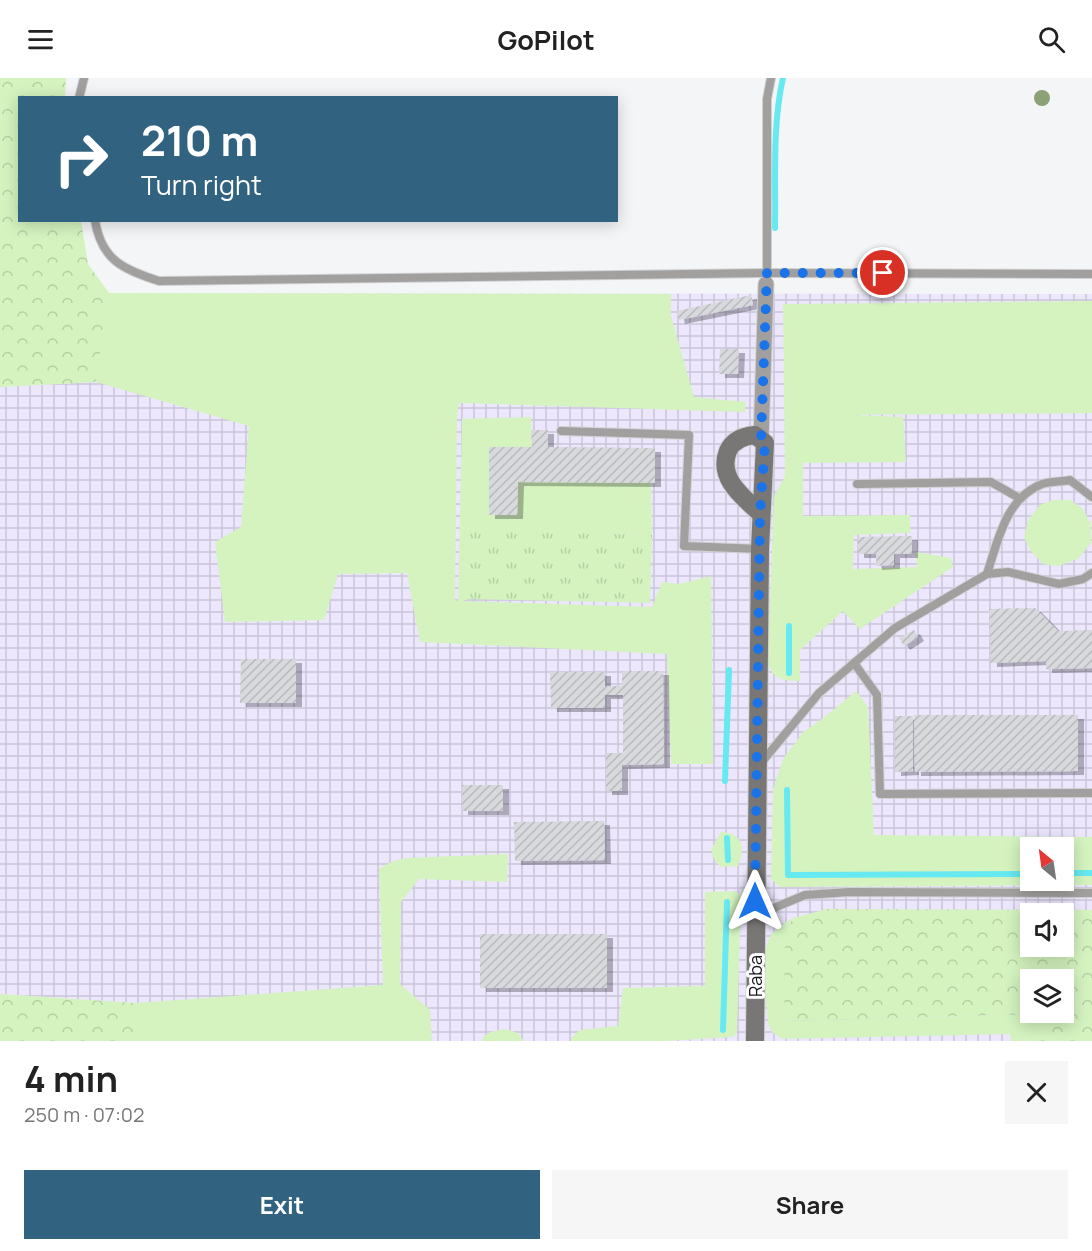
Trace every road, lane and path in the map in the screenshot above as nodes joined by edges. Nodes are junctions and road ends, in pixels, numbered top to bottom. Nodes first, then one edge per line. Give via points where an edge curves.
1 (84, 78) edge
2 (771, 78) edge
3 (80, 96) edge
4 (95, 222) edge
5 (1092, 273) edge
6 (767, 279) junction
7 (561, 431) dead end
8 (761, 440) junction
9 (857, 484) dead end
10 (1092, 496) edge
11 (1019, 498) junction
12 (760, 514) junction
13 (760, 549) junction
14 (1092, 573) edge
15 (987, 574) junction
16 (854, 663) junction
17 (756, 768) junction
18 (1092, 793) edge
19 (1092, 893) edge
20 (755, 924) junction
21 (755, 1041) edge

1 - 3 lane
2 - 6 lane via 767,99
4 - 6 lane via 97,235 111,258 129,272 159,281
5 - 6 lane
6 - 8 street, Raba
7 - 13 lane via 689,435 684,546
8 - 12 street, Raba via 765,443
8 - 12 street via 755,435 743,436 731,446 725,459 730,481
9 - 11 lane via 991,482
10 - 11 lane via 1070,480 1043,484
11 - 15 lane via 1004,524
12 - 13 street, Raba
13 - 17 street, Raba
14 - 15 lane via 1059,584 1008,572
15 - 16 lane via 895,628
16 - 17 lane via 819,693
16 - 18 lane via 877,695 880,794
17 - 20 street, Raba
19 - 20 lane via 816,894 776,907
20 - 21 street, Raba

